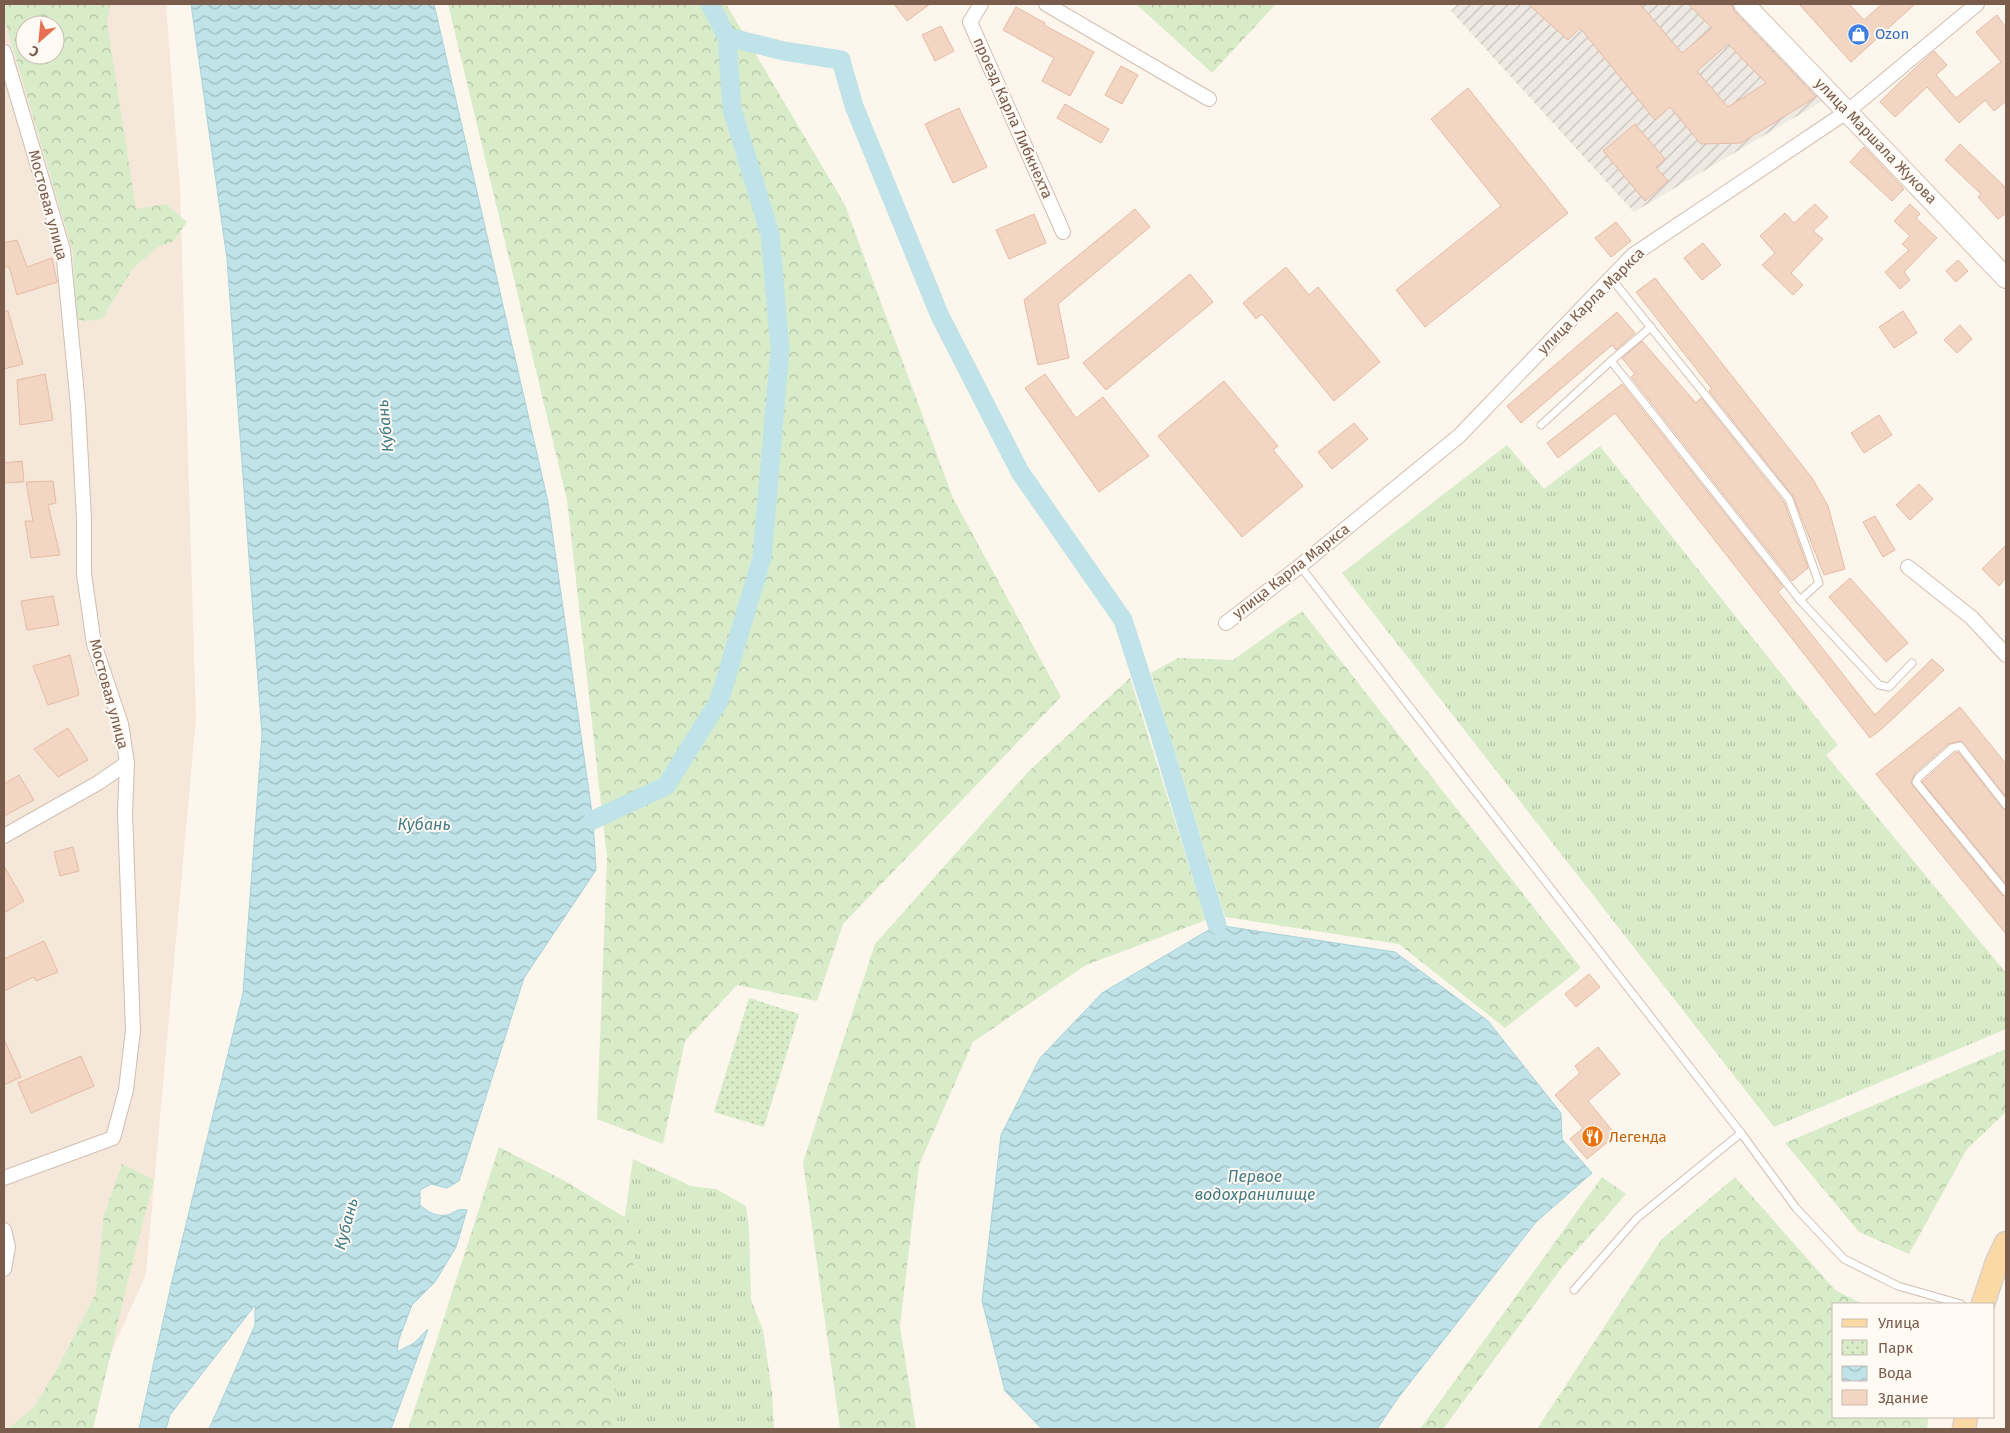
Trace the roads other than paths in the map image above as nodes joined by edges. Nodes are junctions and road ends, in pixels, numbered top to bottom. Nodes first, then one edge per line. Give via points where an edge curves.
1 (980, 4) edge
2 (1046, 4) edge
3 (1744, 4) edge
4 (1977, 4) edge
5 (4, 52) edge
6 (1209, 99) dead end
7 (1848, 111) junction
8 (1063, 232) dead end
9 (1612, 278) junction
10 (2006, 278) edge
11 (1651, 327) junction
12 (1611, 361) junction
13 (1541, 425) dead end
14 (1300, 566) junction
15 (1908, 567) dead end
16 (1800, 600) junction
17 (1226, 623) dead end
18 (2006, 655) edge
19 (1912, 663) dead end
20 (127, 763) junction
21 (2006, 805) edge
22 (4, 836) edge
23 (2006, 892) edge
24 (1741, 1133) junction
25 (4, 1178) edge
26 (4, 1230) edge
27 (2006, 1243) edge
28 (4, 1268) edge
29 (1574, 1290) dead end
30 (1957, 1303) edge
31 (1984, 1303) edge

1 - 8 street, проезд Карла Либкнехта via 970,22
2 - 6 street
3 - 7 main road, улица Маршала Жукова
4 - 7 street, улица Карла Маркса
5 - 20 street, Мостовая улица via 63,250 78,406 84,574 94,644 121,724
7 - 9 street, улица Карла Маркса via 1634,255
7 - 10 main road, улица Маршала Жукова
9 - 11 lane
9 - 14 street, улица Карла Маркса via 1458,436
11 - 12 lane
11 - 16 lane via 1789,499 1819,583
12 - 13 lane
12 - 16 lane
14 - 17 street, улица Карла Маркса
14 - 24 lane
15 - 18 street via 1972,618
16 - 19 lane via 1879,685 1889,686
20 - 22 street
20 - 25 street, Мостовая улица via 125,813 133,1030 126,1090 113,1138
21 - 23 lane via 1960,746 1952,748 1916,782
24 - 29 lane via 1637,1218
24 - 30 lane via 1796,1208 1844,1259 1898,1286
26 - 28 street via 8,1247
27 - 31 main road

